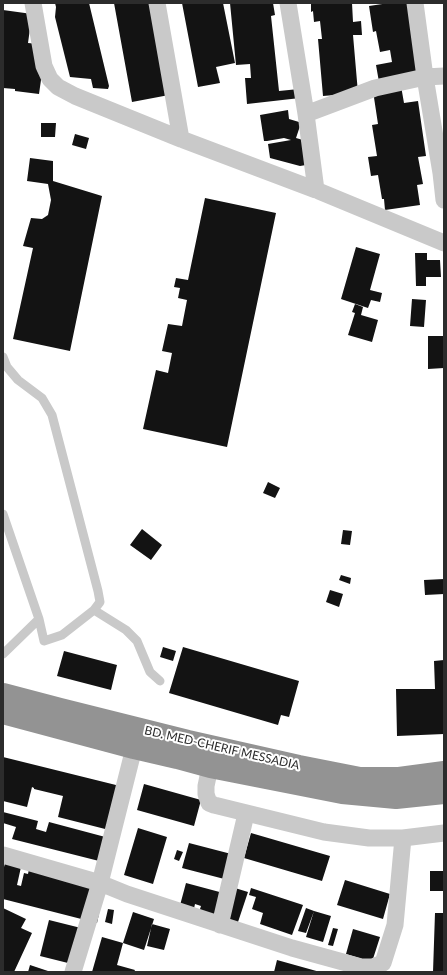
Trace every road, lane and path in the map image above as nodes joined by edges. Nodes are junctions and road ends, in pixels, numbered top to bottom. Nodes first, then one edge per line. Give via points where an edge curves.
1 (33, 3) edge
2 (157, 3) edge
3 (288, 3) edge
4 (415, 3) edge
5 (444, 76) edge
6 (425, 78) junction
7 (306, 114) junction
8 (181, 139) junction
9 (316, 190) junction
10 (444, 200) edge
11 (444, 243) edge
12 (3, 357) edge
13 (3, 514) edge
14 (94, 610) junction
15 (39, 619) junction
16 (3, 654) edge
17 (160, 681) dead end
18 (3, 694) edge
19 (3, 713) edge
20 (134, 748) junction
21 (210, 767) junction
22 (444, 772) edge
23 (444, 793) edge
24 (246, 814) junction
25 (444, 833) edge
26 (403, 838) junction
27 (3, 855) edge
28 (100, 883) junction
29 (220, 924) junction
30 (73, 972) edge

1 - 8 street via 44,66 50,79 58,87
2 - 8 street
3 - 7 street
4 - 6 street
5 - 6 street
6 - 7 street via 375,88
6 - 10 street
7 - 9 street
8 - 9 street
9 - 11 street
12 - 14 lane via 7,367 18,380 42,398 52,415 98,591 100,602
13 - 15 lane
14 - 15 lane via 62,635 44,641
14 - 17 lane via 126,630 137,642 150,672
15 - 16 lane
18 - 22 highway, BD. MED-CHERIF MESSADIA via 188,741 360,778 399,778
19 - 20 highway, BD. MED-CHERIF MESSADIA
20 - 21 highway, BD. MED-CHERIF MESSADIA
20 - 28 street
21 - 23 highway, BD. MED-CHERIF MESSADIA via 342,793 396,798
21 - 24 street via 206,786 209,802
24 - 26 street via 324,832 369,838
24 - 29 street
25 - 26 street
26 - 29 street via 396,925 383,963 373,967 361,967
27 - 28 street
28 - 29 street
28 - 30 street

